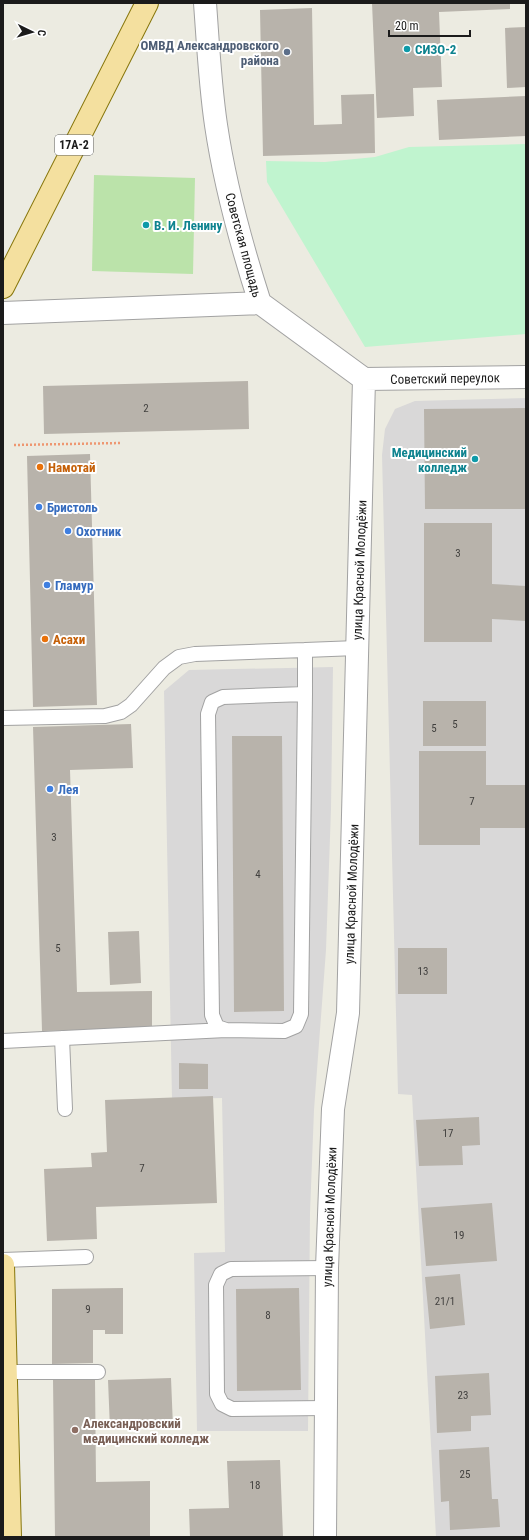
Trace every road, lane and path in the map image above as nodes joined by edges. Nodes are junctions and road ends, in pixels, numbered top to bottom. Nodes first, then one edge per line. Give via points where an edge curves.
1 (147, 3) edge
2 (205, 3) edge
3 (3, 287) edge
4 (260, 303) junction
5 (3, 313) edge
6 (526, 377) edge
7 (364, 379) junction
8 (121, 443) dead end
9 (14, 445) dead end
10 (357, 648) junction
11 (305, 650) junction
12 (305, 694) junction
13 (3, 718) edge
14 (226, 1030) junction
15 (62, 1038) junction
16 (3, 1040) edge
17 (65, 1109) dead end
18 (86, 1257) dead end
19 (3, 1260) edge
20 (3, 1265) edge
21 (327, 1268) junction
22 (6, 1372) junction
23 (98, 1372) dead end
24 (325, 1408) junction
25 (5, 1450) edge
26 (6, 1511) edge
27 (10, 1537) edge
28 (325, 1537) edge

1 - 3 main road, 17А-2
2 - 4 street, Советская площадь via 219,139 239,239
4 - 5 street, Советская площадь
4 - 7 street
6 - 7 street, Советский переулок
7 - 10 street, улица Красной Молодёжи
8 - 9 path
10 - 11 lane
10 - 21 street, улица Красной Молодёжи via 348,1012 333,1109
11 - 12 lane
11 - 13 lane via 195,654 179,657 164,668 131,705 121,712 104,716
12 - 14 lane via 301,1014 296,1026 284,1031
12 - 14 lane via 223,697 212,702 208,714 212,1015 217,1028
14 - 15 lane
15 - 16 lane
15 - 17 lane
18 - 19 lane
20 - 22 main road
21 - 24 street, улица Красной Молодёжи
21 - 24 lane via 231,1269 221,1274 216,1285 217,1394 222,1404 232,1409
22 - 23 lane
22 - 25 main road
24 - 28 street, улица Красной Молодёжи
25 - 26 main road
26 - 27 main road

